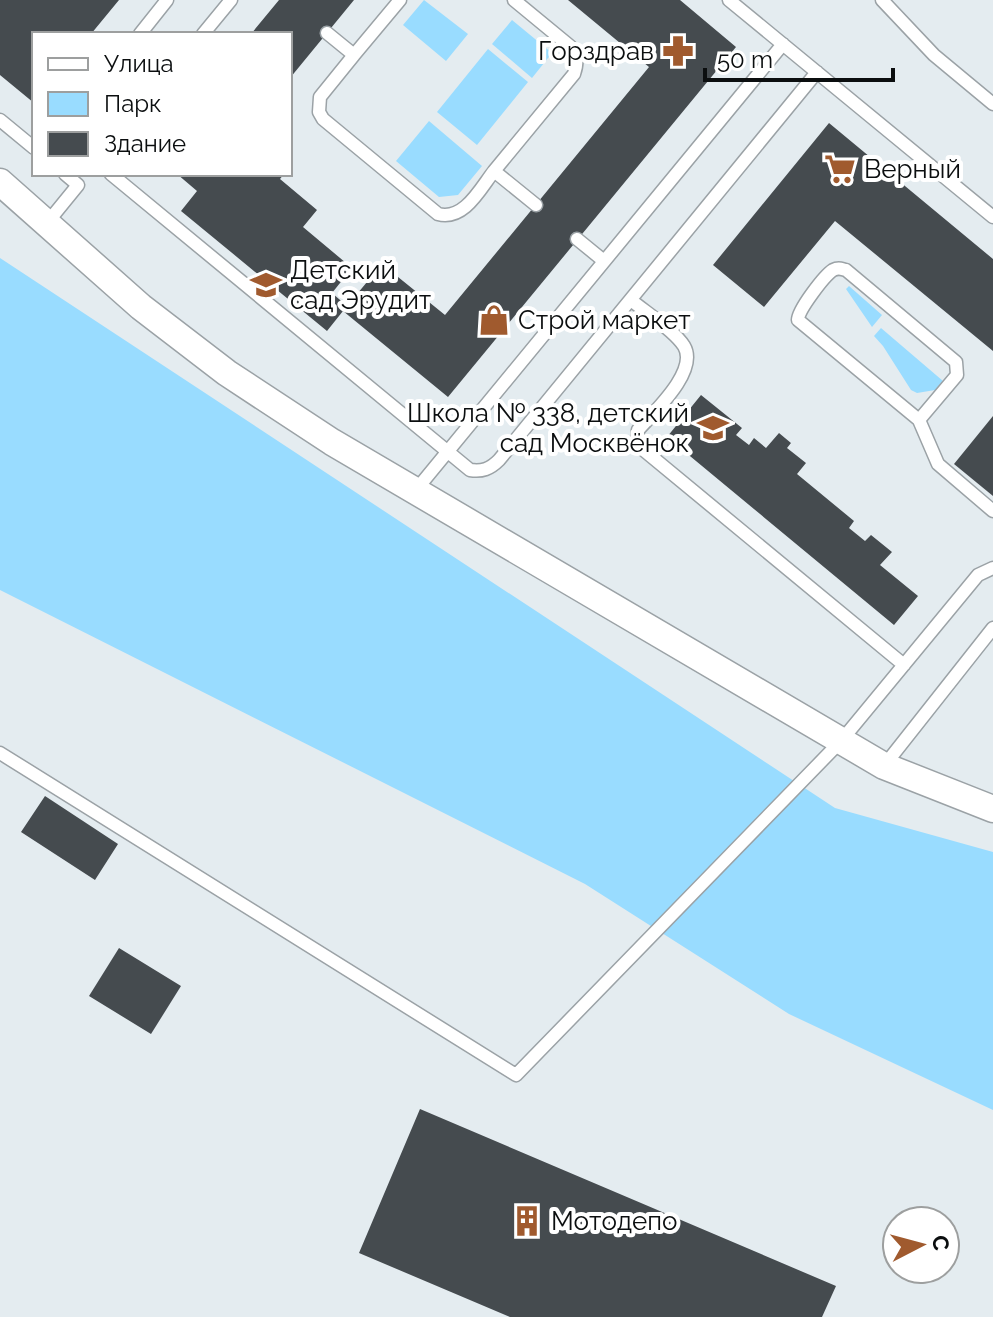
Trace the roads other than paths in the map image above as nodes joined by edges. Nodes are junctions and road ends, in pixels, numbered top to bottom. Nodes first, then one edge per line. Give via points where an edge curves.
1 (167, 0) edge
2 (231, 0) edge
3 (400, 0) edge
4 (514, 0) edge
5 (729, 0) edge
6 (882, 0) edge
7 (142, 32) edge
8 (205, 32) edge
9 (327, 33) dead end
10 (783, 44) junction
11 (354, 55) junction
12 (817, 72) junction
13 (993, 104) edge
14 (0, 120) edge
15 (32, 146) edge
16 (494, 171) junction
17 (67, 176) edge
18 (85, 176) edge
19 (113, 176) edge
20 (0, 182) edge
21 (78, 185) junction
22 (536, 205) dead end
23 (993, 217) edge
24 (47, 223) junction
25 (577, 239) dead end
26 (604, 261) junction
27 (631, 300) junction
28 (919, 420) junction
29 (447, 452) junction
30 (416, 490) junction
31 (993, 511) edge
32 (993, 568) edge
33 (993, 628) edge
34 (904, 665) junction
35 (841, 741) junction
36 (0, 753) edge
37 (884, 766) junction
38 (993, 809) edge

1 - 7 lane
2 - 8 lane
3 - 11 lane
4 - 16 lane via 571,47 578,64
5 - 10 lane
6 - 13 lane via 934,55
9 - 11 lane
10 - 12 lane
10 - 26 lane
11 - 16 lane via 320,97 319,112 384,170 447,217 463,210
12 - 23 lane
12 - 27 lane
14 - 15 lane
16 - 22 lane
17 - 21 lane
18 - 21 lane
19 - 29 lane
20 - 24 street
21 - 24 lane
24 - 30 street via 141,307 227,373
25 - 26 lane
26 - 29 lane
27 - 29 lane via 491,467 470,470
27 - 34 lane via 676,337 688,358 683,376 638,430 640,447
28 - 28 lane via 957,375 956,362 846,270 832,271 799,311 798,320
28 - 31 lane via 938,464
29 - 30 lane
30 - 35 street
32 - 34 lane via 978,575
33 - 37 lane
34 - 35 lane
35 - 36 lane via 516,1075
35 - 37 street
37 - 38 street

